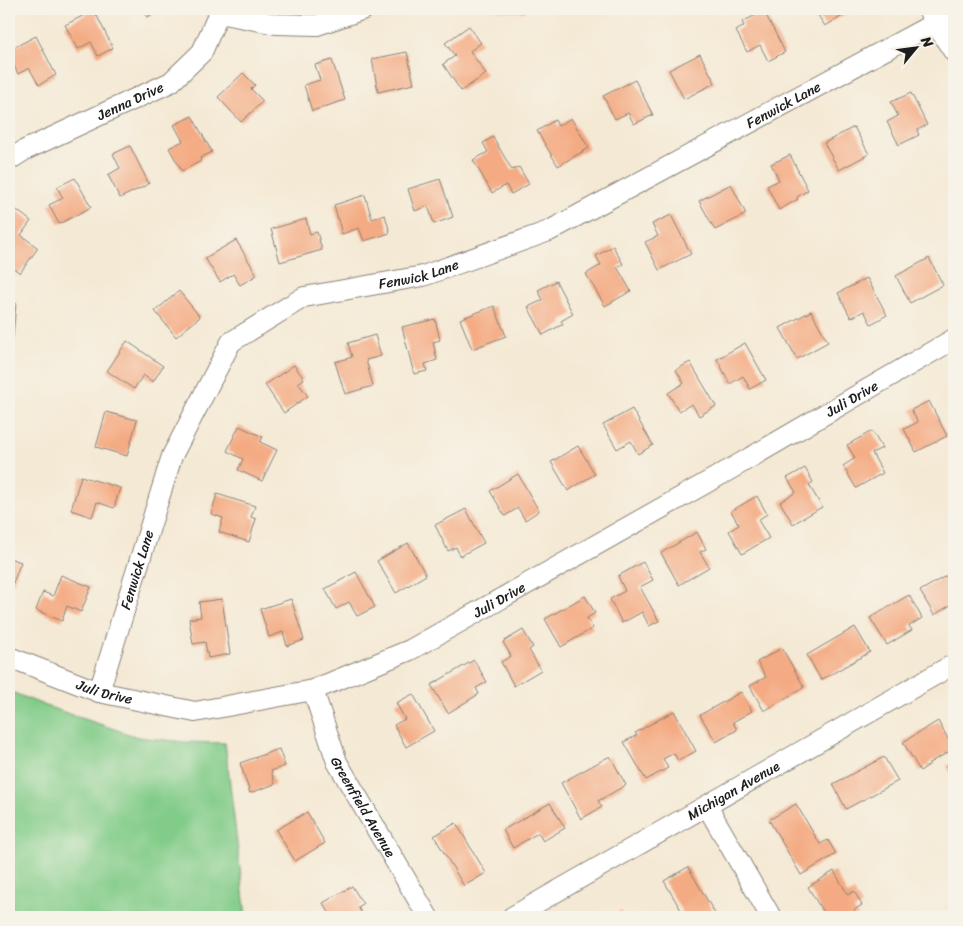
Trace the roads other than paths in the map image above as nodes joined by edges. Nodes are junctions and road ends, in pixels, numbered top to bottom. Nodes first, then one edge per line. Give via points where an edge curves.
1 (364, 9) edge
2 (954, 10) edge
3 (218, 11) edge
4 (932, 16) edge
5 (954, 52) edge
6 (9, 160) edge
7 (954, 339) edge
8 (9, 656) edge
9 (954, 664) edge
10 (313, 690) junction
11 (99, 692) junction
12 (708, 806) junction
13 (428, 917) edge
14 (512, 917) edge
15 (771, 917) edge

1 - 3 street via 317,25 276,24
2 - 4 street, Fenwick Lane
3 - 6 street, Jenna Drive via 202,52 171,82
4 - 5 street
4 - 11 street, Fenwick Lane via 549,231 423,276 304,297 231,342 172,456
7 - 10 street, Juli Drive via 410,650
8 - 11 street, Juli Drive
9 - 12 street, Michigan Avenue
10 - 11 street, Juli Drive via 195,712
10 - 13 street, Greenfield Avenue via 337,762
12 - 14 street, Michigan Avenue
12 - 15 street

